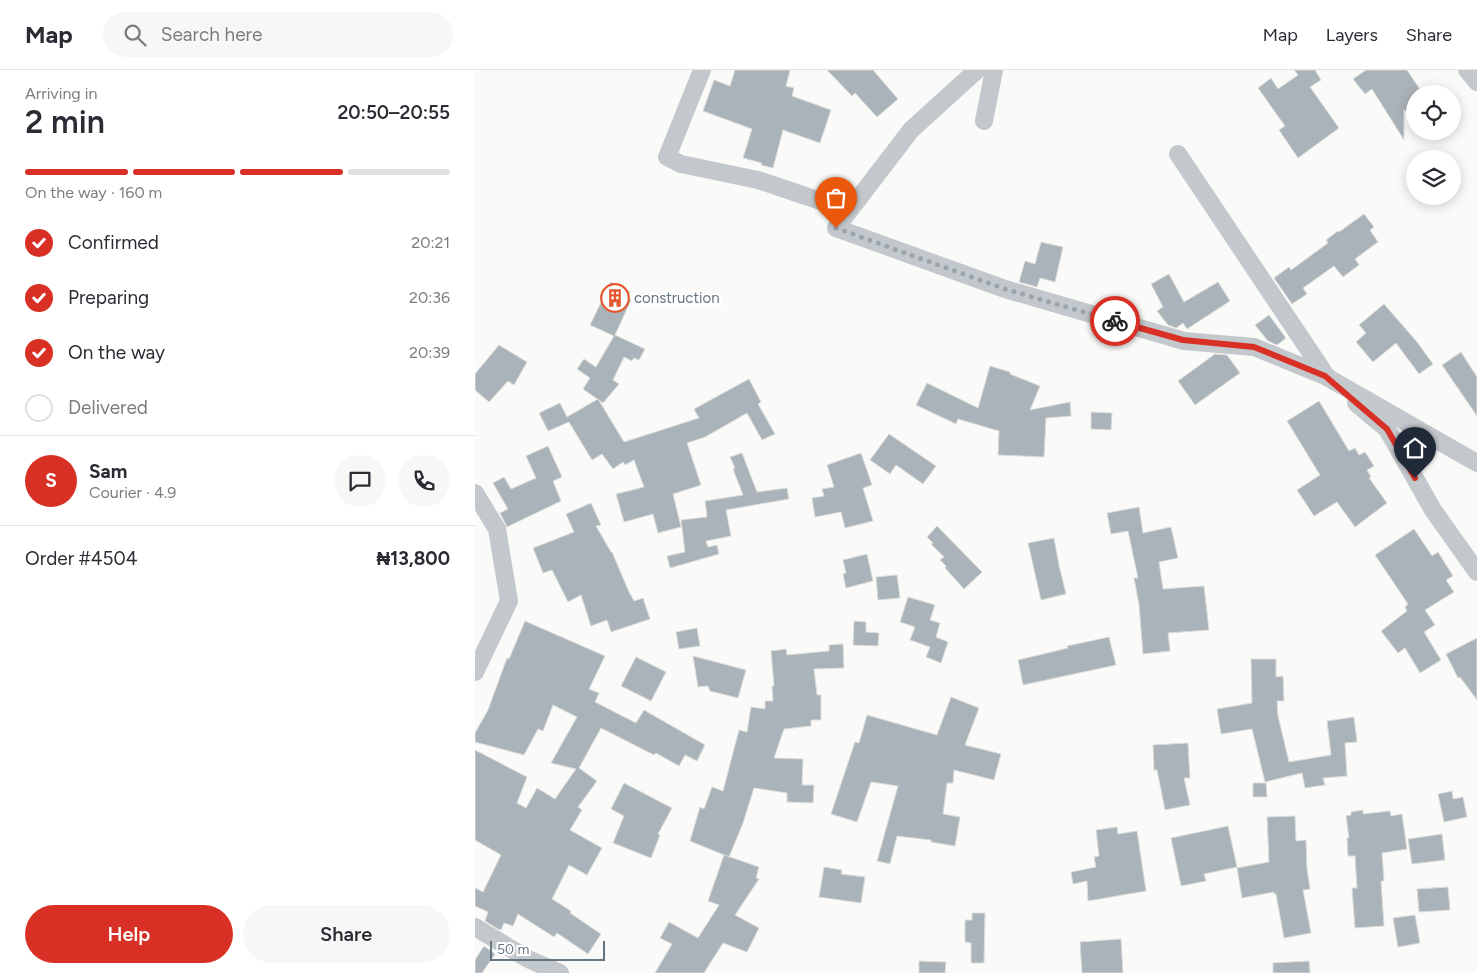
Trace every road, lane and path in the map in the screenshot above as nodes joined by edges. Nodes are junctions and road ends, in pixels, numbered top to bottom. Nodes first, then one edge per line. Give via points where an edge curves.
1 (702, 70) edge
2 (977, 70) edge
3 (994, 70) edge
4 (1467, 70) edge
5 (1477, 82) edge
6 (985, 121) dead end
7 (1178, 154) dead end
8 (848, 212) junction
9 (1325, 376) junction
10 (1477, 463) edge
11 (475, 494) edge
12 (1477, 572) edge
13 (475, 672) edge
14 (475, 927) edge
15 (560, 973) edge

1 - 8 street via 667,157 681,164 758,180
2 - 8 street via 911,130
3 - 6 street
4 - 5 street
7 - 9 street
8 - 9 street via 836,228 1005,289 1183,340 1254,347
9 - 10 street
9 - 12 street via 1387,429 1433,510
11 - 13 street via 497,529 509,601
14 - 15 street

